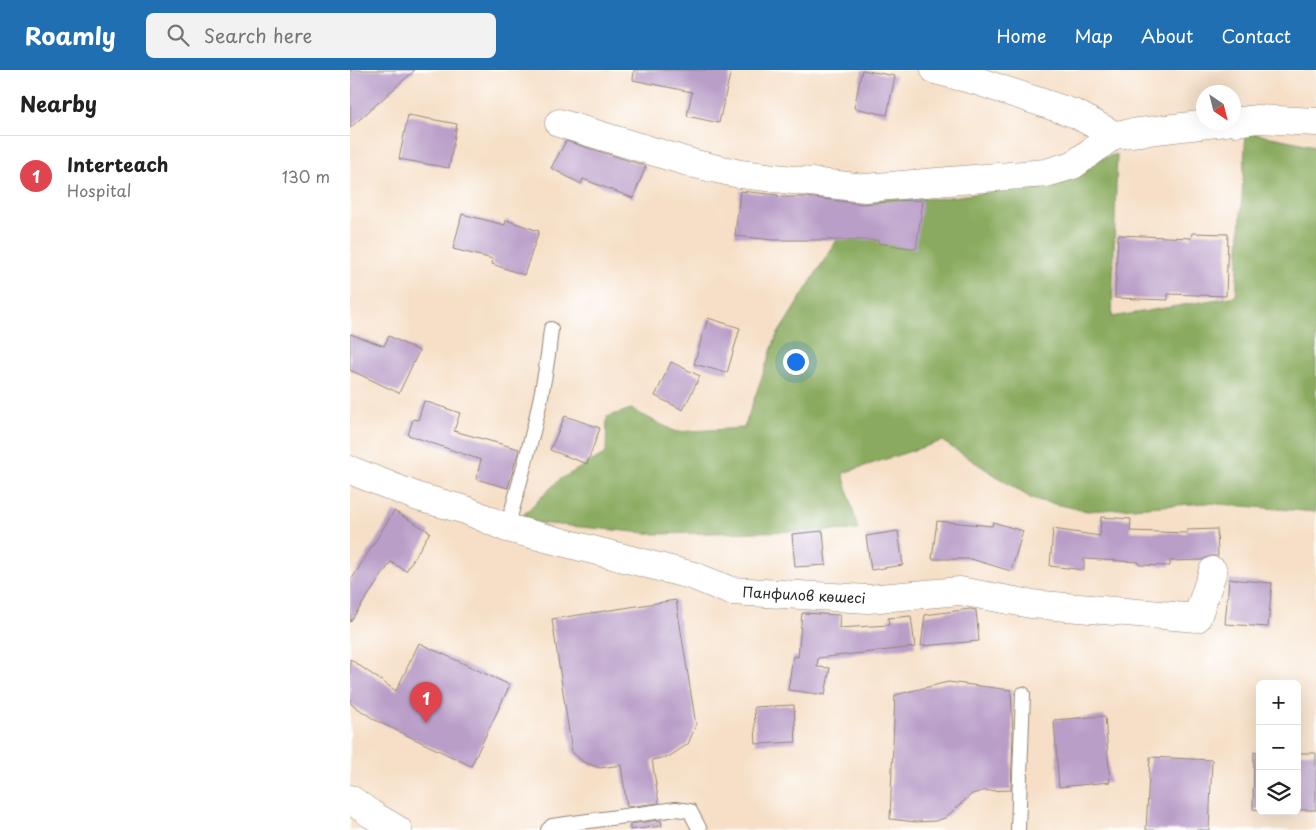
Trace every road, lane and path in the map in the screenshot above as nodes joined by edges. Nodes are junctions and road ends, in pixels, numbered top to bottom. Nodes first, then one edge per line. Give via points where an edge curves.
1 (935, 70) edge
2 (1241, 121) edge
3 (1316, 122) edge
4 (559, 123) dead end
5 (1196, 125) edge
6 (1114, 135) junction
7 (551, 329) dead end
8 (350, 470) edge
9 (507, 528) junction
10 (1213, 571) dead end
11 (1023, 694) dead end
12 (350, 799) edge
13 (398, 830) edge
14 (548, 830) edge
15 (700, 830) edge
16 (1018, 830) edge

1 - 6 street via 1076,114
2 - 3 street
4 - 6 street via 740,174 865,188 1046,173 1073,165
5 - 6 street
7 - 9 lane via 533,436
8 - 9 street, Панфилов көшесі via 418,497 466,510
9 - 10 street, Панфилов көшесі via 694,576 731,591 751,593 868,600 960,591 1031,604 1197,618
11 - 16 lane
12 - 13 street
14 - 15 lane via 552,826 676,809 690,811

